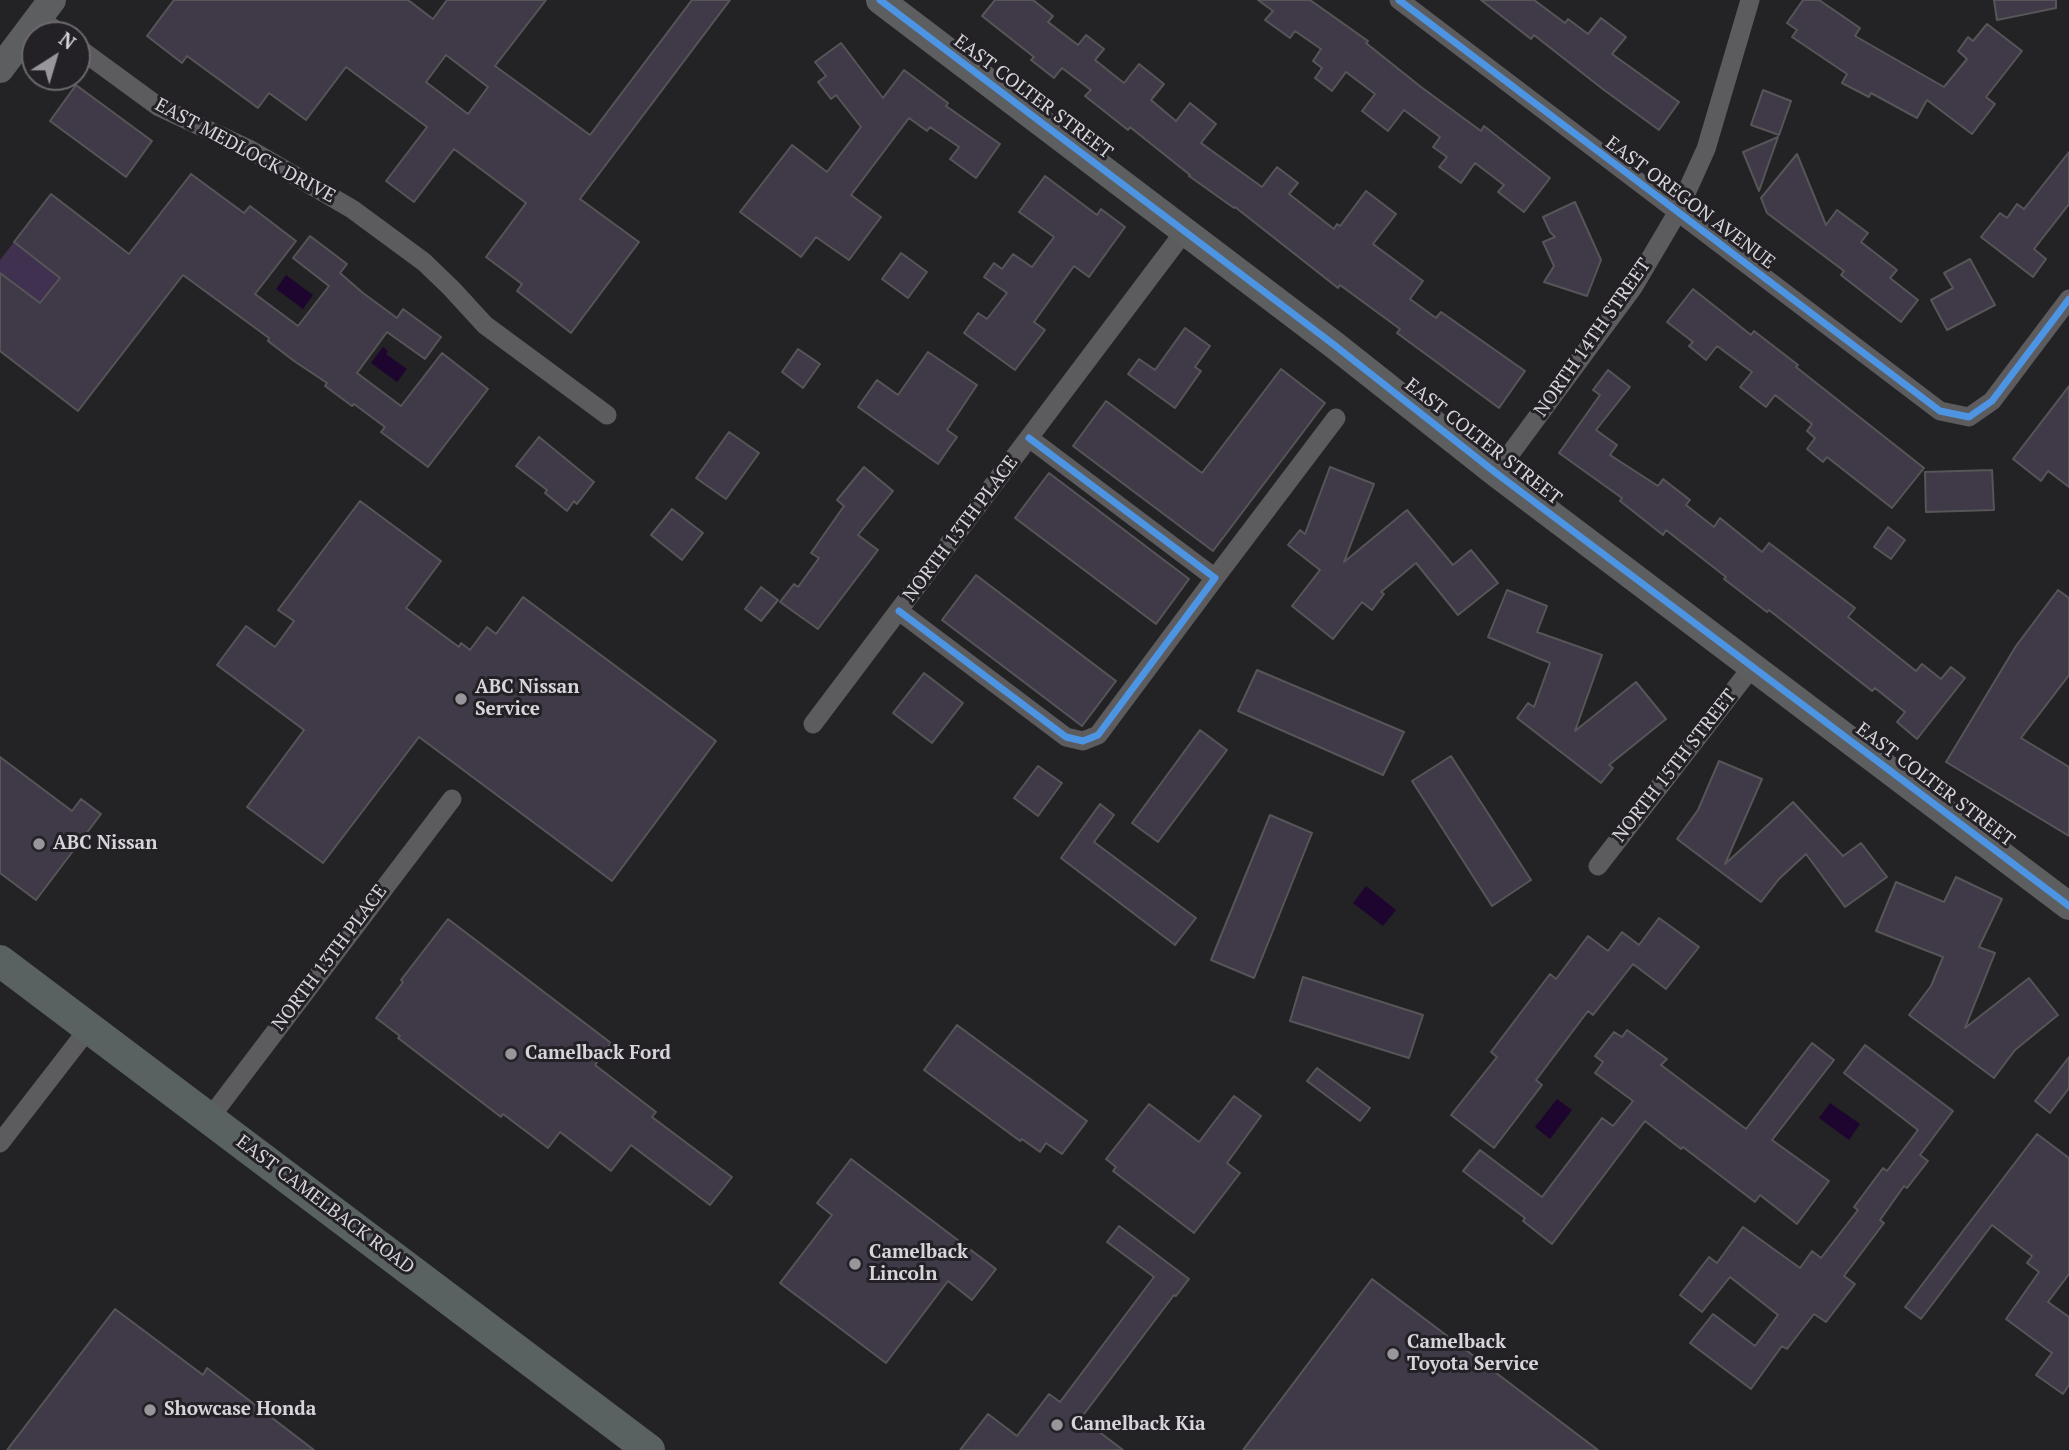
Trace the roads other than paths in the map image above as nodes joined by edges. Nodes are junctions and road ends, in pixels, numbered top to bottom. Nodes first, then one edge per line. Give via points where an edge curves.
1 (880, 0) edge
2 (1399, 0) edge
3 (1750, 0) edge
4 (46, 9) edge
5 (91, 57) edge
6 (0, 69) edge
7 (1676, 213) junction
8 (1184, 232) junction
9 (2069, 299) edge
10 (607, 415) dead end
11 (1336, 418) dead end
12 (1029, 438) junction
13 (1496, 473) junction
14 (1215, 578) junction
15 (899, 611) junction
16 (1752, 667) junction
17 (813, 724) dead end
18 (452, 799) dead end
19 (1598, 866) dead end
20 (2069, 906) edge
21 (0, 961) edge
22 (89, 1028) junction
23 (209, 1118) junction
24 (0, 1143) edge
25 (649, 1450) edge

1 - 8 street, EAST COLTER STREET
2 - 7 street, EAST OREGON AVENUE
3 - 7 street, NORTH 14TH STREET via 1706,149
4 - 6 street
5 - 10 street, EAST MEDLOCK DRIVE via 159,107 249,149 352,209 424,262 485,325
7 - 9 street, EAST OREGON AVENUE via 1940,411 1969,417 1992,401
7 - 13 street, NORTH 14TH STREET via 1634,286
8 - 12 street, NORTH 13TH PLACE
8 - 13 street, EAST COLTER STREET
11 - 14 street
12 - 14 street
12 - 15 street, NORTH 13TH PLACE
13 - 16 street, EAST COLTER STREET
14 - 15 street via 1098,735 1083,741 1066,737
15 - 17 street, NORTH 13TH PLACE
16 - 19 street, NORTH 15TH STREET
16 - 20 street, EAST COLTER STREET
18 - 23 street, NORTH 13TH PLACE
21 - 22 main road, EAST CAMELBACK ROAD
22 - 23 main road, EAST CAMELBACK ROAD
22 - 24 street
23 - 25 main road, EAST CAMELBACK ROAD

